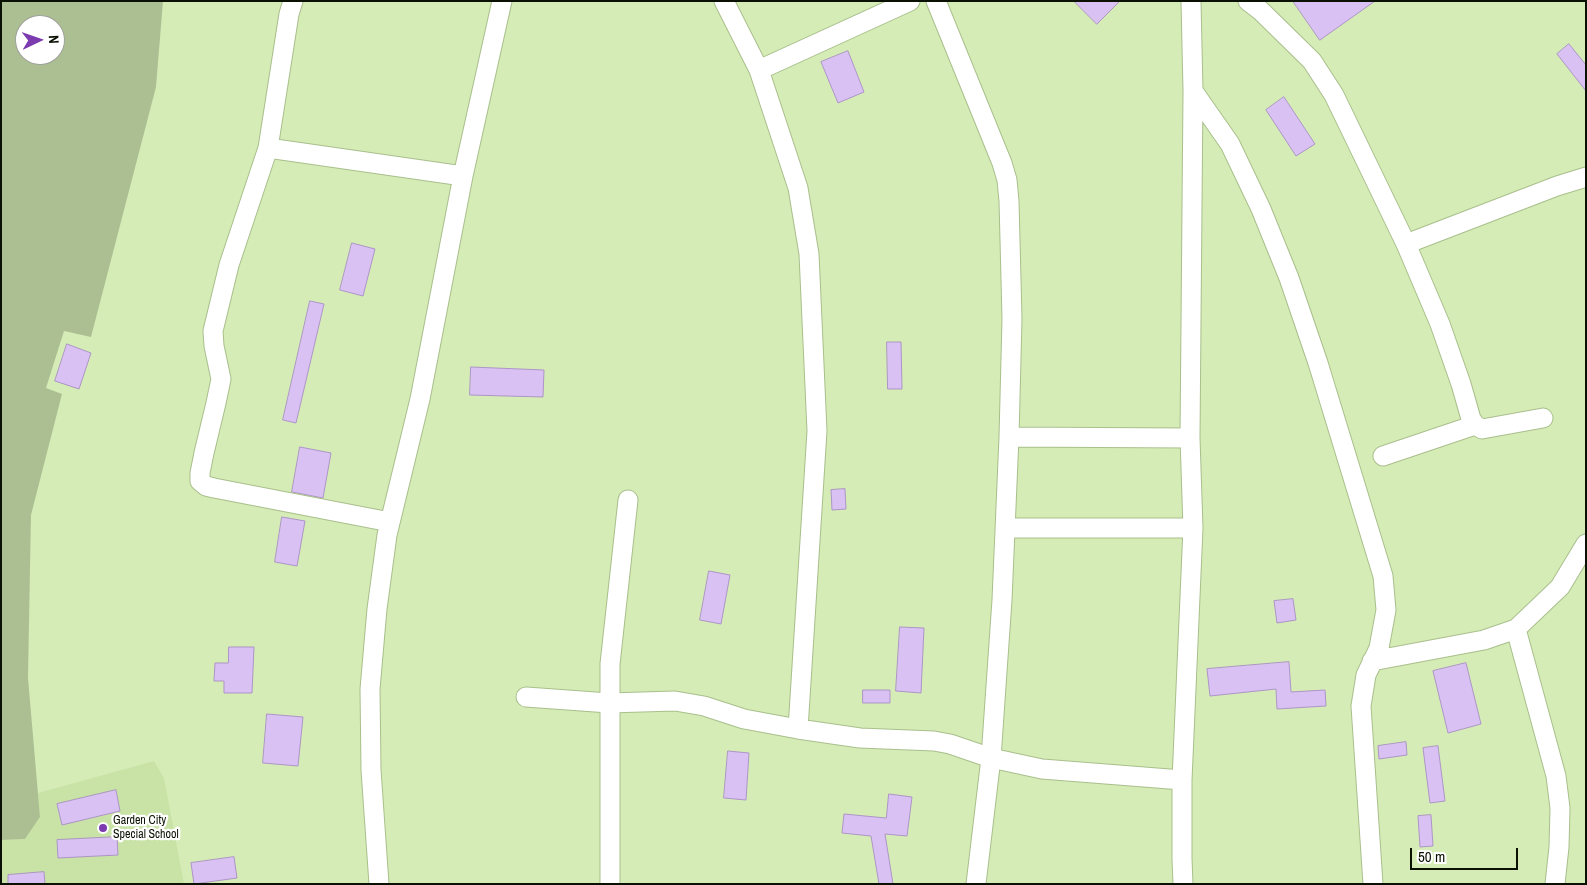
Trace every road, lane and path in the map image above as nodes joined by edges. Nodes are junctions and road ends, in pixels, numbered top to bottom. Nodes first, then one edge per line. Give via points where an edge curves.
1 (293, 1) edge
2 (502, 1) edge
3 (724, 1) edge
4 (910, 1) edge
5 (936, 1) edge
6 (1191, 1) edge
7 (1248, 1) edge
8 (759, 70) junction
9 (1193, 91) junction
10 (268, 148) junction
11 (463, 176) junction
12 (1584, 182) edge
13 (1406, 244) junction
14 (1543, 418) dead end
15 (1475, 426) junction
16 (1009, 438) junction
17 (1190, 438) junction
18 (1383, 456) dead end
19 (628, 500) dead end
20 (390, 522) junction
21 (1005, 528) junction
22 (1193, 528) junction
23 (1586, 544) edge
24 (1516, 629) junction
25 (1372, 661) junction
26 (526, 698) dead end
27 (609, 703) junction
28 (798, 729) junction
29 (990, 758) junction
30 (1182, 780) junction
31 (379, 884) edge
32 (610, 884) edge
33 (976, 884) edge
34 (1183, 884) edge
35 (1373, 884) edge
36 (1555, 884) edge

1 - 10 street via 288,14
2 - 11 street
3 - 8 street
4 - 8 street
5 - 16 street via 1007,180 1012,319
6 - 9 street
7 - 13 street via 1312,61 1334,95
8 - 28 street via 798,188 809,254 817,431
9 - 17 street
9 - 25 street via 1230,144 1261,210 1292,286 1354,477 1383,576 1386,610 1379,648
10 - 11 street
10 - 20 street via 219,301 213,331 221,379 200,481 214,488
11 - 20 street via 420,399
12 - 13 street via 1557,186
13 - 15 street via 1440,324
14 - 15 street via 1482,429
15 - 18 street
16 - 17 street
16 - 21 street
17 - 22 street
19 - 27 street via 614,619
20 - 31 street via 377,609 370,689 371,770
21 - 22 street
21 - 29 street
22 - 30 street
23 - 24 street via 1560,587
24 - 25 street via 1484,640
24 - 36 street via 1556,776 1560,808
25 - 35 street via 1366,675 1361,706
26 - 27 street
27 - 28 street via 675,701
27 - 32 street
28 - 29 street via 860,738 934,741
29 - 30 street via 1042,769
29 - 33 street
30 - 34 street

